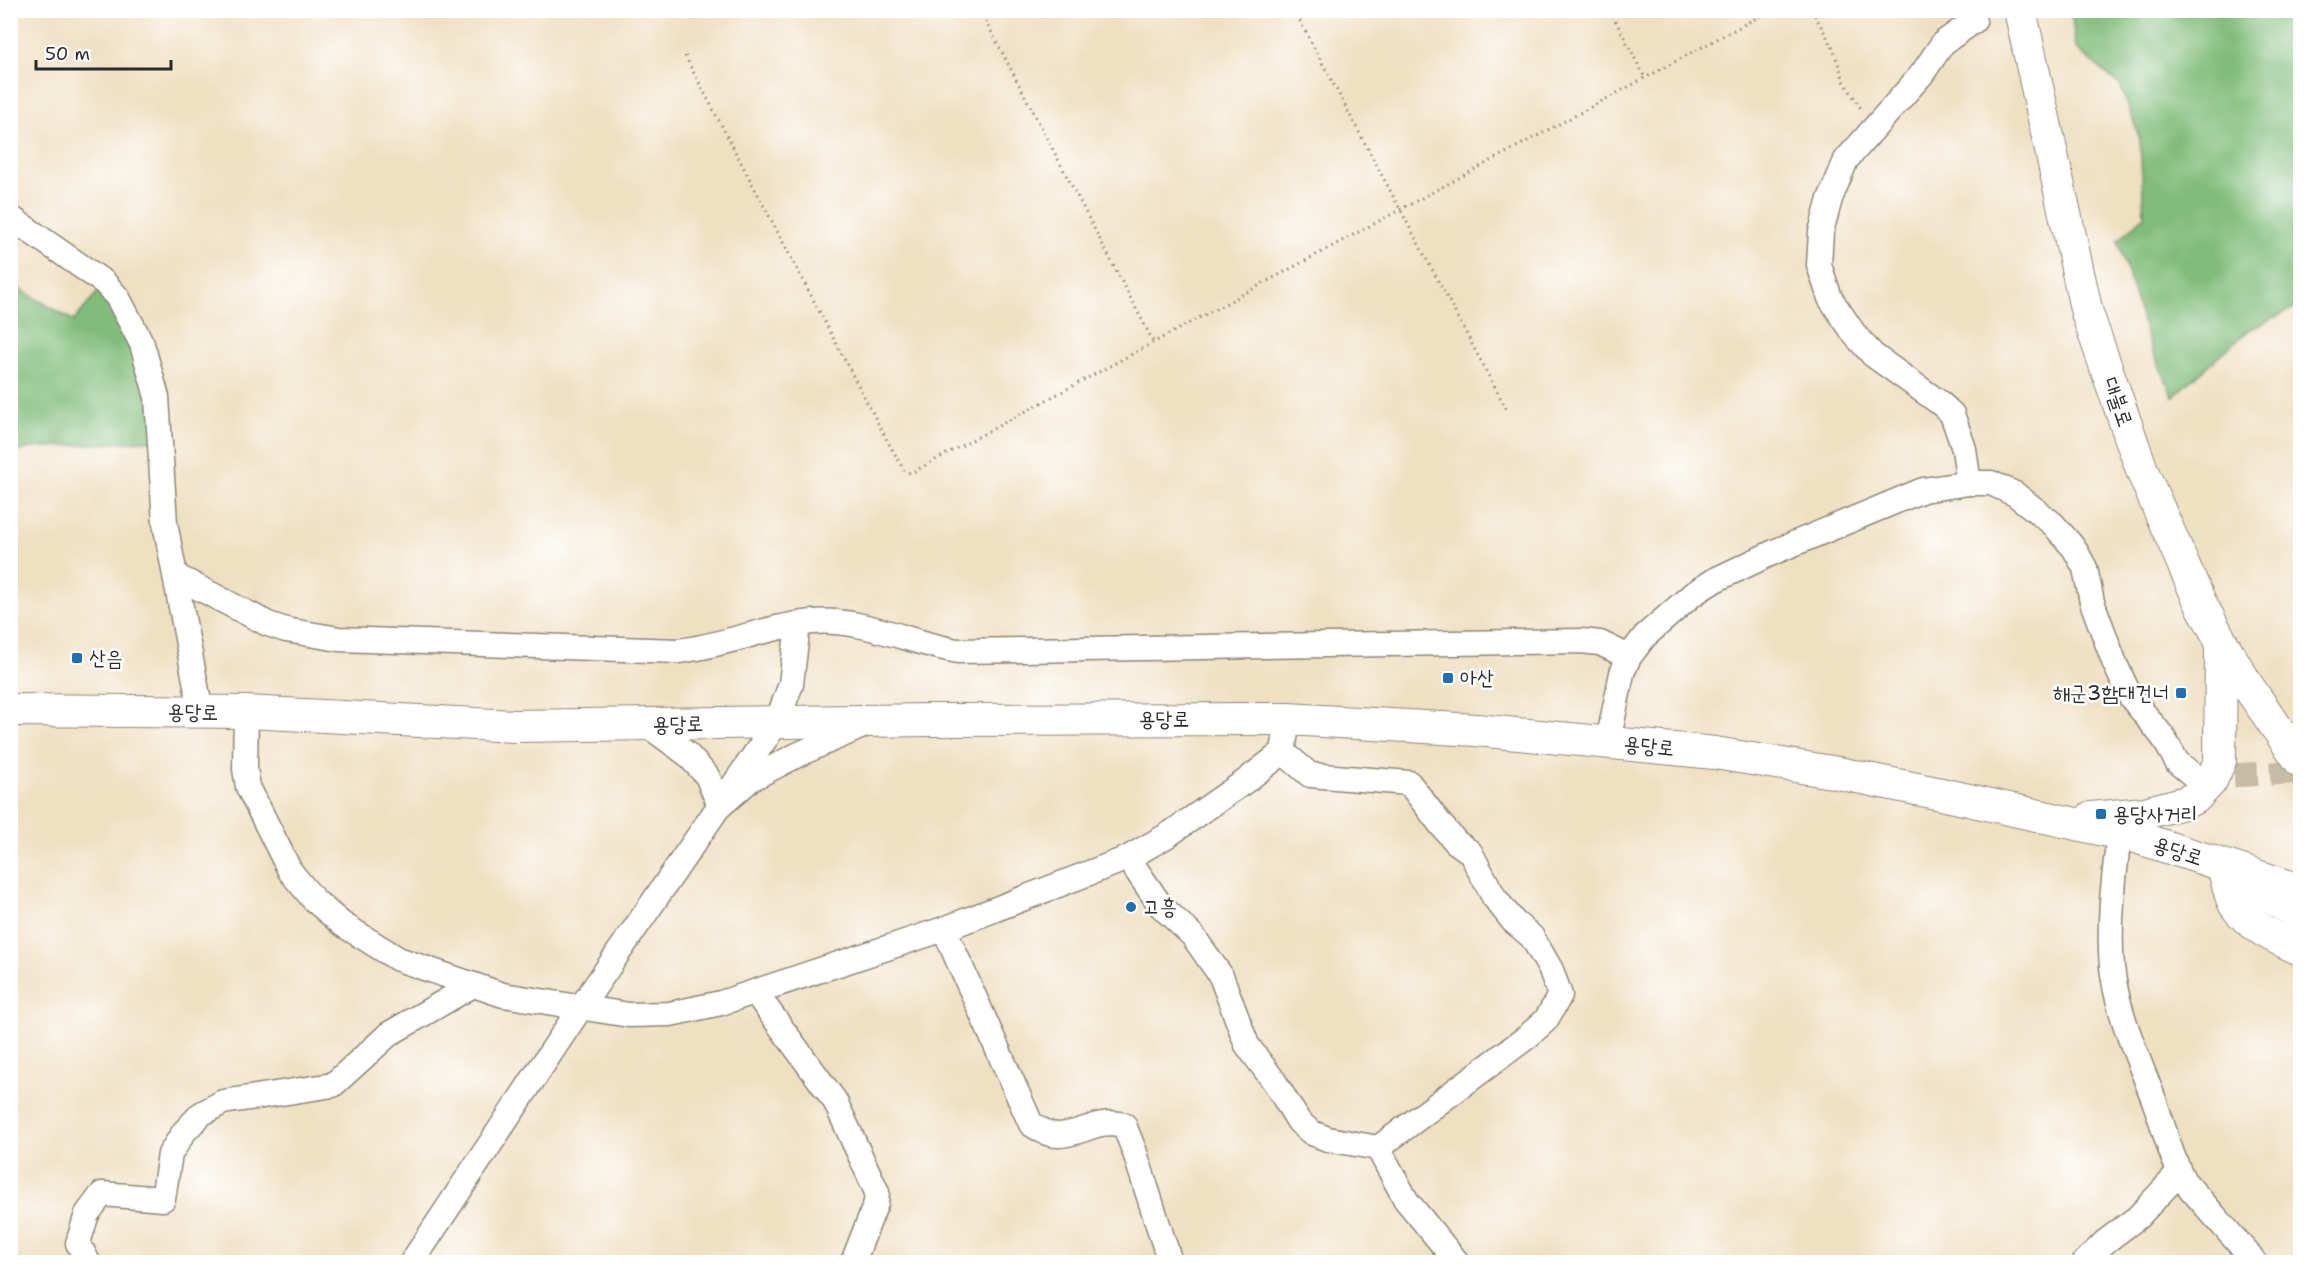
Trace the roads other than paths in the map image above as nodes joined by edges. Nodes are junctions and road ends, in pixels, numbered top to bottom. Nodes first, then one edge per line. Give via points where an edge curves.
1 (2020, 10) edge
2 (1974, 21) dead end
3 (10, 216) edge
4 (1969, 483) junction
5 (176, 576) junction
6 (798, 624) junction
7 (2221, 641) junction
8 (1629, 657) junction
9 (10, 710) edge
10 (201, 712) junction
11 (246, 712) junction
12 (1288, 719) junction
13 (876, 721) junction
14 (777, 722) junction
15 (646, 724) junction
16 (1608, 742) junction
17 (1283, 752) junction
18 (2301, 760) edge
19 (2195, 777) dead end
20 (720, 806) junction
21 (2059, 820) junction
22 (2118, 834) junction
23 (1128, 858) junction
24 (2218, 866) junction
25 (2301, 890) edge
26 (2301, 915) edge
27 (944, 929) junction
28 (2301, 949) edge
29 (473, 985) junction
30 (755, 992) junction
31 (580, 1007) junction
32 (1378, 1148) junction
33 (2179, 1173) junction
34 (84, 1259) edge
35 (412, 1263) edge
36 (853, 1263) edge
37 (1170, 1263) edge
38 (1457, 1263) edge
39 (2085, 1263) edge
40 (2255, 1263) edge

1 - 7 main road, 대불로 via 2087,313 2143,473
2 - 4 street via 1943,43 1922,74 1846,160 1821,232 1820,265 1830,298 1861,342 1952,414 1964,449
3 - 5 street via 105,283 118,297 136,330 157,397 165,523
4 - 8 street via 1923,490 1715,580 1676,608
4 - 19 street via 1990,483 2015,494 2053,524 2074,548 2085,568 2092,602 2130,696 2163,736 2177,762
5 - 6 street via 268,624 339,639 678,651
5 - 10 street
6 - 8 street via 850,623 958,651 1581,641 1600,643
6 - 14 street via 791,684
7 - 18 main road, 대불로
7 - 21 main road via 2220,761 2205,788 2195,798 2145,813
8 - 16 street
9 - 10 main road, 용당로
10 - 11 main road, 용당로
11 - 15 main road, 용당로 via 514,726
11 - 29 street via 248,787 290,871 314,900 342,924 398,959
12 - 13 main road, 용당로
12 - 16 main road, 용당로
12 - 17 street
13 - 14 main road, 용당로
13 - 20 street via 752,778
14 - 15 main road, 용당로
14 - 20 street
15 - 20 street via 687,754 707,776
16 - 21 main road, 용당로 via 1715,753 1838,773
17 - 23 street via 1177,829
17 - 32 street via 1310,775 1409,783 1456,842 1470,852 1494,897 1513,921 1532,937 1560,995 1546,1020 1527,1037
20 - 31 street
21 - 22 main road, 용당로
22 - 24 main road, 용당로
22 - 33 street via 2111,915 2112,968 2126,1023
23 - 27 street
23 - 32 street via 1161,906 1193,936 1221,976 1247,1046 1299,1122 1328,1139
24 - 25 main road, 용당로
24 - 26 main road
24 - 28 main road via 2239,909 2261,929
27 - 30 street
27 - 37 street via 1031,1124 1058,1135 1110,1121 1124,1125
29 - 31 street via 503,995
29 - 34 street via 389,1034 333,1085 223,1102 201,1114 170,1154 163,1199 102,1194 87,1214 78,1243
30 - 31 street via 670,1014 629,1015
30 - 36 street via 835,1101 877,1192
31 - 35 street
32 - 38 street via 1406,1200
33 - 39 street via 2138,1217
33 - 40 street

